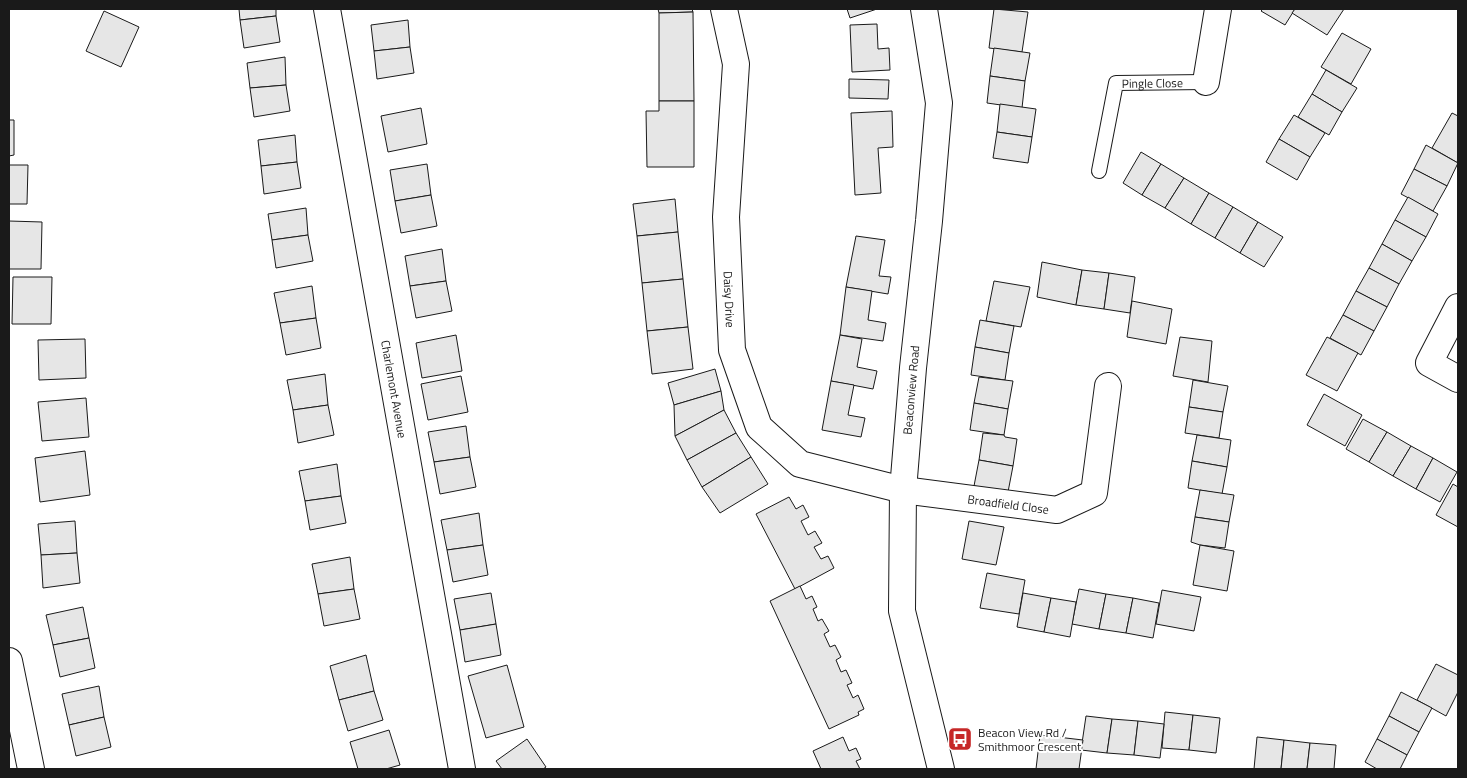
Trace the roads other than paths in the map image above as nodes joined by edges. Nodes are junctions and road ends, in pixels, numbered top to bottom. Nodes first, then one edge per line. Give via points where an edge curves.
1 (328, 9) edge
2 (724, 9) edge
3 (924, 9) edge
4 (1218, 9) edge
5 (1206, 82) joint
6 (1099, 171) dead end
7 (1458, 307) edge
8 (1458, 379) edge
9 (1108, 386) dead end
10 (903, 490) junction
11 (9, 660) edge
12 (31, 769) edge
13 (462, 769) edge
14 (941, 769) edge

1 - 13 street, Charlemont Avenue
2 - 10 street, Daisy Drive via 736,64 726,217 732,350 759,427 800,464
3 - 10 street, Beaconview Road via 939,103
4 - 5 street, Pingle Close
5 - 6 lane, Pingle Close via 1116,83
7 - 8 street via 1429,363
9 - 10 street, Broadfield Close via 1094,493 1057,510
10 - 14 street, Beaconview Road via 902,611
11 - 12 street

